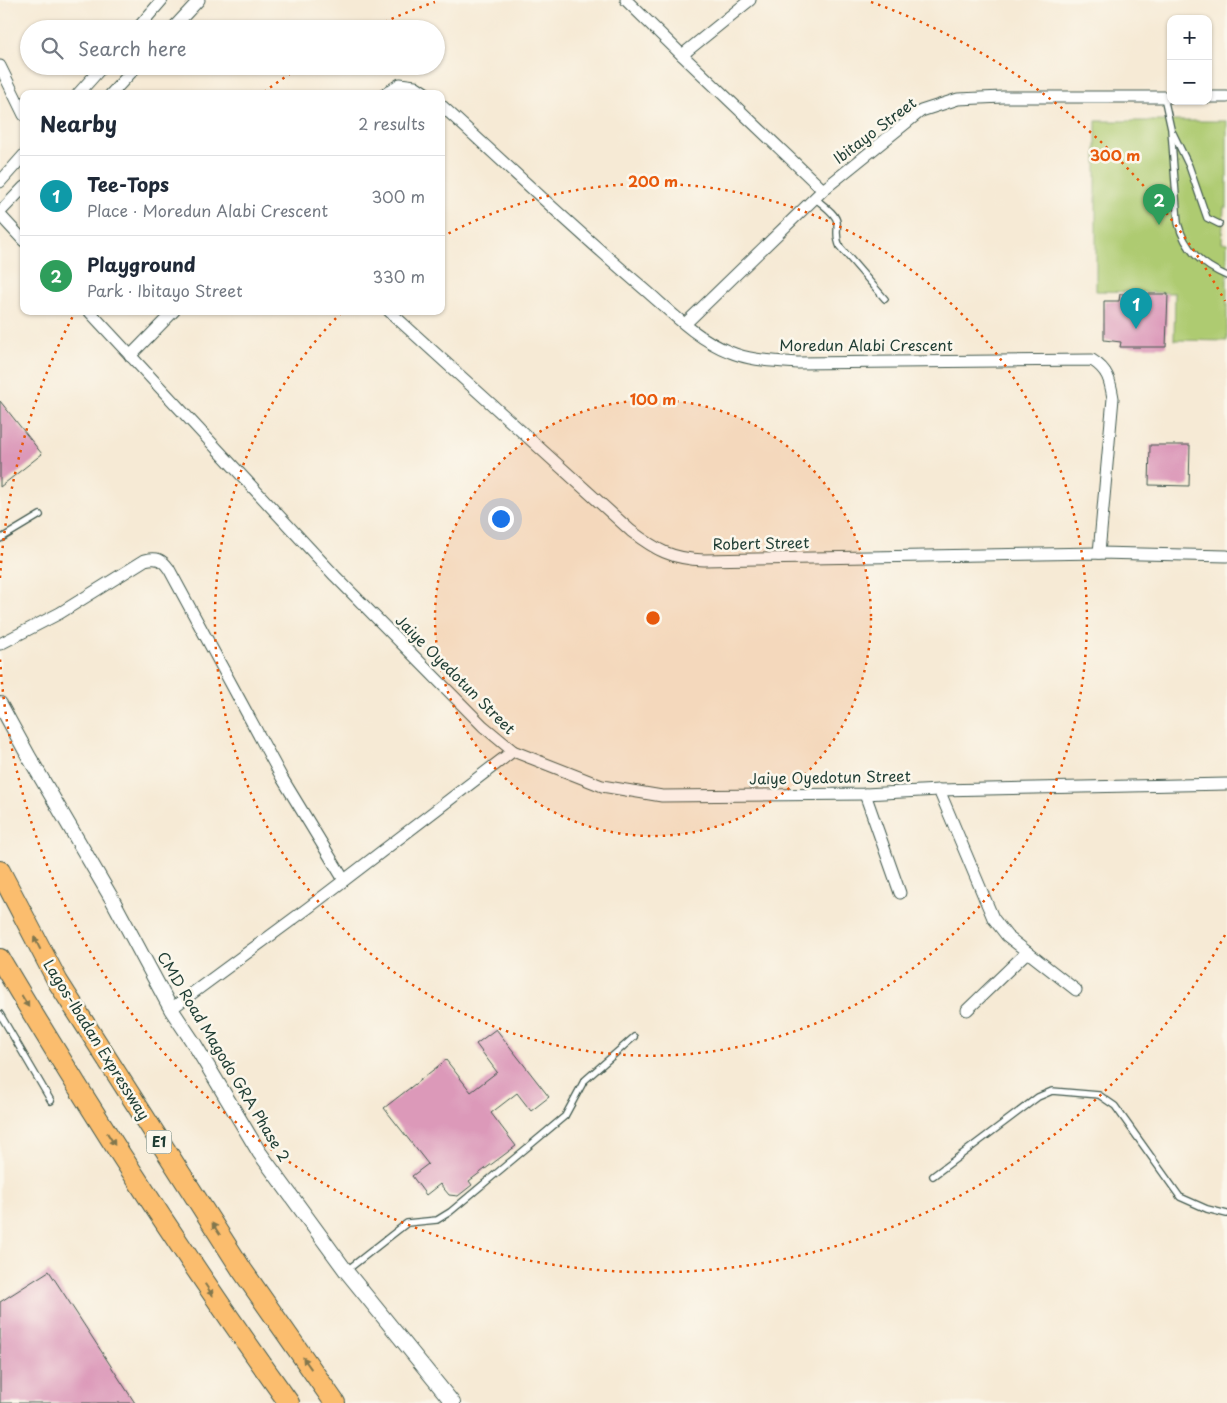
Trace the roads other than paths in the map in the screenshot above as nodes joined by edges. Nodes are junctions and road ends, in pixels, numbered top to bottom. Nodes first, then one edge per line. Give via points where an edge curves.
1 (162, 0) edge
2 (199, 0) edge
3 (626, 0) edge
4 (750, 0) edge
5 (145, 20) edge
6 (180, 20) edge
7 (682, 55) junction
8 (0, 66) edge
9 (95, 75) edge
10 (129, 75) edge
11 (82, 90) edge
12 (115, 90) edge
13 (391, 90) edge
14 (421, 90) edge
15 (1167, 97) edge
16 (1212, 97) edge
17 (1227, 97) edge
18 (1168, 105) edge
19 (20, 107) edge
20 (445, 109) edge
21 (1171, 129) junction
22 (20, 160) edge
23 (0, 182) edge
24 (20, 191) edge
25 (819, 194) junction
26 (0, 213) edge
27 (1219, 224) dead end
28 (20, 236) edge
29 (1227, 276) edge
30 (885, 299) dead end
31 (93, 315) edge
32 (170, 315) edge
33 (393, 315) edge
34 (685, 324) junction
35 (130, 356) junction
36 (40, 515) dead end
37 (0, 539) edge
38 (1098, 553) junction
39 (1227, 556) edge
40 (0, 644) edge
41 (0, 704) edge
42 (512, 750) junction
43 (1227, 784) edge
44 (939, 790) junction
45 (865, 794) junction
46 (0, 871) edge
47 (344, 880) junction
48 (900, 893) dead end
49 (1027, 952) junction
50 (0, 959) edge
51 (1076, 990) dead end
52 (171, 1009) junction
53 (967, 1010) dead end
54 (0, 1014) edge
55 (634, 1037) dead end
56 (52, 1101) dead end
57 (933, 1176) dead end
58 (1227, 1214) edge
59 (346, 1271) junction
60 (289, 1403) edge
61 (336, 1403) edge
62 (454, 1403) edge

1 - 5 street
2 - 6 street
3 - 7 street
4 - 7 street
7 - 25 street
8 - 19 street
9 - 11 street
10 - 12 street
13 - 14 street via 400,84
15 - 25 street, Ibitayo Street via 1003,96 958,99 921,111
16 - 17 street
18 - 21 lane
20 - 34 street, Moredun Alabi Crescent
21 - 27 lane via 1189,166 1207,218
21 - 29 lane via 1178,223 1182,237 1196,256
22 - 23 street
24 - 26 street
25 - 30 lane via 835,216 836,239 840,247
25 - 34 street, Ibitayo Street
26 - 28 street
31 - 35 street, Jaiye Oyedotun Street
32 - 35 street
33 - 38 street, Robert Street via 631,531 674,557 704,560
34 - 38 street, Moredun Alabi Crescent via 731,353 759,360 797,363 1092,360 1102,366 1114,398
35 - 42 street, Jaiye Oyedotun Street via 335,576 483,726
36 - 37 lane
38 - 39 street, Robert Street
40 - 47 street via 60,613 146,560 159,559 169,569 282,778
41 - 52 street, CMD Road Magodo GRA Phase 2
42 - 45 street, Jaiye Oyedotun Street via 602,786 662,796
42 - 47 street
43 - 44 street, Jaiye Oyedotun Street
44 - 45 street, Jaiye Oyedotun Street
44 - 49 street via 993,918 1007,936
45 - 48 street
61 -> 46 highway, Lagos-Ibadan Expressway / E1 via 242,1270 63,990
47 - 52 street
49 - 51 street
49 - 53 street
50 -> 60 highway via 144,1192
52 - 59 street, CMD Road Magodo GRA Phase 2 via 259,1152
54 - 56 lane
55 - 59 lane via 584,1080 565,1116 450,1212 437,1220 407,1223
57 - 58 lane via 1038,1097 1052,1091 1099,1095 1115,1106 1180,1197
59 - 62 street, CMD Road Magodo GRA Phase 2

